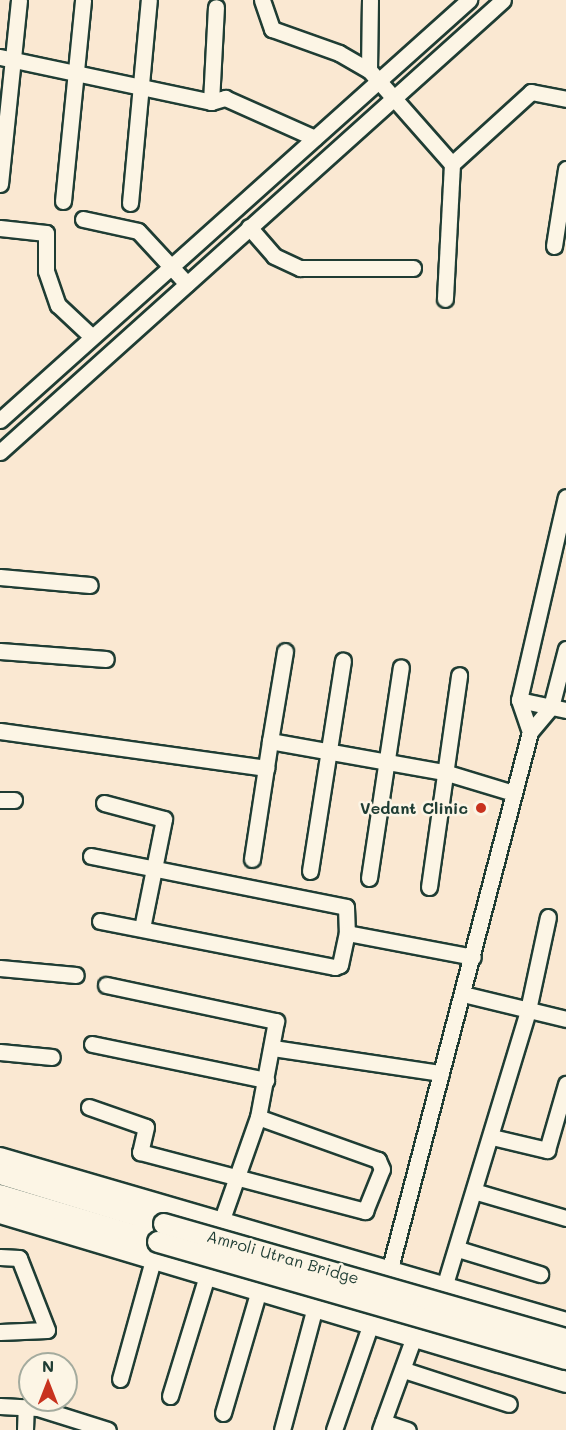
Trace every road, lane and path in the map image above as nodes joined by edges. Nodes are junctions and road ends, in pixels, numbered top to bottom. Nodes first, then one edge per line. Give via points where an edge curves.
1 (20, 0) edge
2 (83, 0) edge
3 (149, 0) edge
4 (262, 0) edge
5 (370, 0) edge
6 (469, 0) edge
7 (503, 0) edge
8 (216, 7) dead end
9 (7, 57) edge
10 (76, 71) junction
11 (373, 76) junction
12 (142, 87) junction
13 (393, 98) junction
14 (566, 99) edge
15 (211, 102) junction
16 (315, 138) junction
17 (452, 164) junction
18 (566, 169) edge
19 (0, 184) edge
20 (63, 201) dead end
21 (130, 203) dead end
22 (82, 219) dead end
23 (249, 227) junction
24 (0, 228) edge
25 (554, 246) dead end
26 (170, 268) junction
27 (413, 268) dead end
28 (187, 284) junction
29 (446, 299) dead end
30 (91, 336) junction
31 (0, 420) edge
32 (0, 452) edge
33 (566, 497) edge
34 (0, 577) edge
35 (90, 585) dead end
36 (566, 649) edge
37 (0, 651) edge
38 (285, 651) dead end
39 (106, 659) dead end
40 (343, 661) dead end
41 (401, 667) dead end
42 (459, 675) dead end
43 (519, 700) junction
44 (559, 709) edge
45 (0, 731) edge
46 (530, 732) junction
47 (270, 741) junction
48 (328, 752) junction
49 (385, 762) junction
50 (266, 768) junction
51 (444, 772) junction
52 (513, 793) junction
53 (104, 803) dead end
54 (91, 856) dead end
55 (252, 859) dead end
56 (153, 870) junction
57 (310, 871) dead end
58 (369, 878) dead end
59 (429, 887) dead end
60 (548, 917) dead end
61 (100, 921) dead end
62 (142, 928) junction
63 (347, 933) junction
64 (473, 957) junction
65 (0, 968) edge
66 (76, 975) dead end
67 (106, 986) dead end
68 (463, 994) junction
69 (528, 1010) junction
70 (566, 1018) edge
71 (93, 1044) dead end
72 (273, 1048) junction
73 (0, 1052) edge
74 (52, 1057) dead end
75 (441, 1073) junction
76 (266, 1080) junction
77 (566, 1083) edge
78 (89, 1107) dead end
79 (258, 1117) junction
80 (492, 1137) junction
81 (0, 1158) edge
82 (236, 1173) junction
83 (0, 1174) edge
84 (477, 1192) junction
85 (0, 1195) edge
86 (0, 1213) edge
87 (566, 1218) edge
88 (222, 1219) junction
89 (158, 1242) junction
90 (458, 1249) junction
91 (0, 1257) edge
92 (390, 1268) junction
93 (540, 1274) dead end
94 (207, 1276) junction
95 (445, 1284) junction
96 (259, 1290) junction
97 (315, 1307) junction
98 (372, 1322) junction
99 (566, 1323) edge
100 (0, 1332) edge
101 (415, 1334) junction
102 (566, 1339) edge
103 (566, 1359) edge
104 (404, 1370) junction
105 (120, 1378) dead end
106 (566, 1382) edge
107 (170, 1396) dead end
108 (509, 1404) dead end
109 (0, 1406) edge
110 (18, 1407) edge
111 (26, 1412) edge
112 (44, 1412) edge
113 (223, 1413) dead end
114 (382, 1426) edge
115 (106, 1429) edge
116 (25, 1430) edge
117 (282, 1430) edge
118 (334, 1430) edge
119 (408, 1430) edge

1 - 9 street
2 - 10 street
3 - 12 street
4 - 11 street via 272,29 339,52
5 - 11 street
6 - 11 street
7 - 13 street
8 - 15 street
9 - 10 street
9 - 19 street
10 - 12 street
10 - 20 street
11 - 13 street
11 - 16 street
12 - 15 street
12 - 21 street
13 - 17 street
13 - 23 street
14 - 17 street via 531,92
15 - 16 street via 225,98
16 - 26 street
17 - 29 street
18 - 25 street
22 - 26 street via 138,231
23 - 27 street via 274,256 300,268
23 - 28 street
24 - 30 street via 46,233 46,271 58,305
26 - 28 street
26 - 30 street
28 - 32 street
30 - 31 street
33 - 43 street
34 - 35 street
36 - 44 street
37 - 39 street
38 - 47 street
40 - 48 street
41 - 49 street
42 - 51 street
43 - 44 street
43 - 46 street
44 - 46 street
45 - 50 street
46 - 52 street
47 - 48 street
47 - 50 street
48 - 49 street
48 - 57 street
49 - 51 street
49 - 58 street
50 - 55 street
51 - 52 street
51 - 59 street
52 - 64 street
53 - 56 street via 162,816
54 - 56 street
56 - 62 street
56 - 63 street via 346,907
60 - 69 street
61 - 62 street
62 - 63 street via 335,967 340,965
63 - 64 street
64 - 68 street
65 - 66 street
67 - 72 street via 272,1017
68 - 69 street
68 - 75 street
69 - 70 street
69 - 80 street
71 - 76 street
72 - 75 street
72 - 76 street
73 - 74 street
75 - 92 street
76 - 79 street
77 - 80 street via 547,1150
78 - 82 street via 146,1127 140,1152
79 - 82 street
79 - 82 street via 378,1160 382,1169 368,1207 360,1210
80 - 84 street
81 - 88 main road
82 - 88 street
83 - 89 main road, Amroli Utran Bridge
84 - 87 street
84 - 90 street
85 - 89 main road, Amroli Utran Bridge
86 - 89 main road
88 - 92 main road
89 - 94 main road
89 - 102 main road, Amroli Utran Bridge, bridge
89 - 103 main road, Amroli Utran Bridge, bridge
89 - 105 street
90 - 93 street
90 - 95 street
91 - 100 street via 19,1258 47,1330
92 - 95 main road
92 - 98 street
94 - 96 main road
94 - 107 street
95 - 99 main road
96 - 97 main road
96 - 113 street
97 - 98 main road
97 - 117 street
98 - 101 main road
98 - 118 street
101 - 104 street
101 - 106 main road
104 - 108 street
104 - 114 street
109 - 110 street
111 - 116 street
112 - 115 street
114 - 119 street

